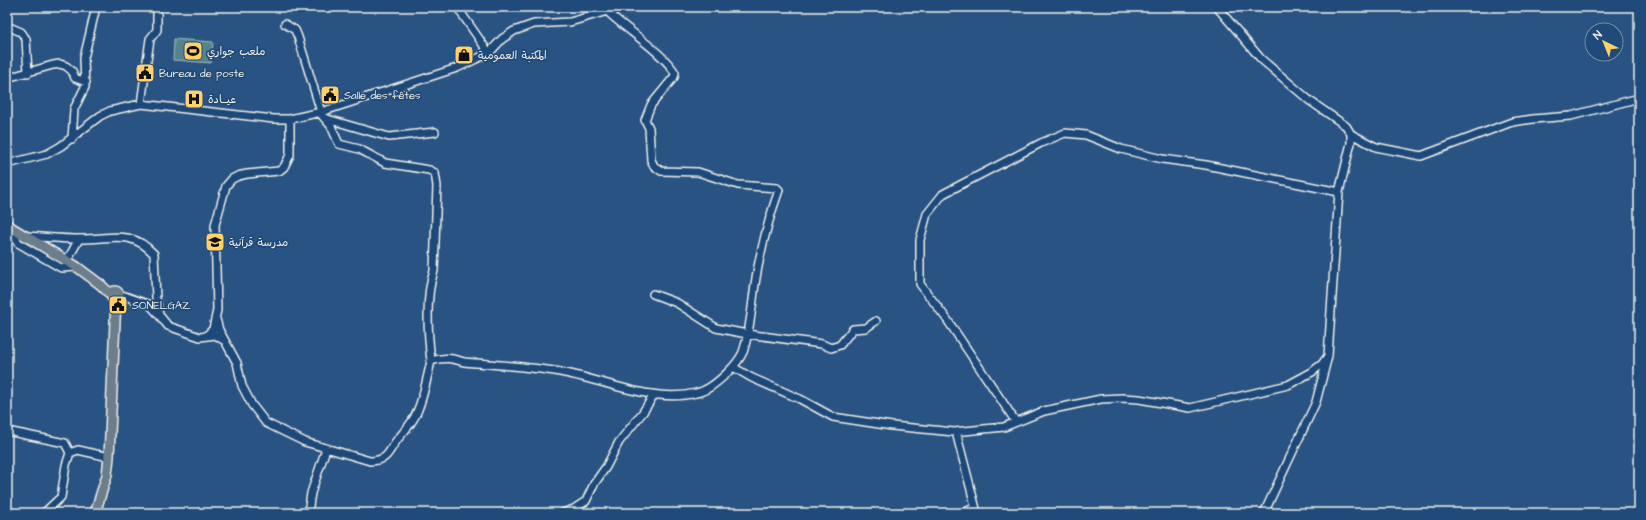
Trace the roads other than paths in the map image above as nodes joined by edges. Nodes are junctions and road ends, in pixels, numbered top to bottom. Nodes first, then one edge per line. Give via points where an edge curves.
1 (96, 7) edge
2 (157, 7) edge
3 (457, 7) edge
4 (620, 7) edge
5 (1217, 7) edge
6 (607, 11) junction
7 (285, 24) dead end
8 (7, 26) edge
9 (489, 52) junction
10 (28, 73) junction
11 (7, 78) edge
12 (86, 82) junction
13 (1639, 98) edge
14 (141, 104) junction
15 (321, 114) junction
16 (290, 119) junction
17 (435, 132) dead end
18 (1351, 134) junction
19 (72, 139) junction
20 (7, 164) edge
21 (1339, 192) junction
22 (8, 226) edge
23 (25, 236) junction
24 (79, 239) junction
25 (67, 261) junction
26 (77, 267) junction
27 (653, 294) dead end
28 (114, 295) junction
29 (156, 298) junction
30 (150, 305) junction
31 (159, 315) junction
32 (216, 319) junction
33 (876, 321) dead end
34 (747, 334) junction
35 (206, 336) junction
36 (226, 340) junction
37 (1328, 356) junction
38 (431, 361) junction
39 (733, 367) junction
40 (1312, 372) junction
41 (1323, 380) junction
42 (654, 395) junction
43 (1016, 422) junction
44 (7, 431) edge
45 (956, 432) junction
46 (326, 449) junction
47 (70, 453) junction
48 (109, 457) junction
49 (976, 511) edge
50 (44, 513) edge
51 (95, 513) edge
52 (308, 513) edge
53 (563, 513) edge
54 (961, 513) edge
55 (1264, 513) edge

1 - 12 street via 84,58
2 - 14 street via 156,30 150,39
3 - 9 street
4 - 6 street
5 - 18 street via 1261,59 1310,101 1346,126
6 - 9 street via 570,22 534,24 506,36
6 - 34 street via 656,52 675,73 651,105 645,120 654,166 661,171 698,172 738,185 779,190 770,214 757,272
7 - 15 street via 295,30 298,37
8 - 10 street via 21,32 26,39
9 - 15 street via 457,68
10 - 11 street
10 - 12 street via 60,64 70,69 75,78
12 - 19 street via 74,110
13 - 18 street via 1571,116 1512,122 1421,156 1376,147
14 - 16 street
14 - 19 street via 100,116
15 - 16 street
15 - 17 street via 389,137
15 - 38 street via 331,126 339,144 359,149 384,163 435,173 437,186 434,272 430,282 429,315
16 - 32 street via 290,155 284,167 279,171 238,176 226,186 215,225 218,310
18 - 21 street
19 - 20 street via 47,154
21 - 37 street
21 - 43 street via 1206,165 1162,159 1120,149 1086,135 1065,133 943,194 927,214 920,240 920,284
22 - 23 main road
22 - 26 street via 18,243 36,254 61,268
23 - 24 street
23 - 25 main road
24 - 25 street
24 - 29 street via 112,236 134,239 147,247 154,254
25 - 26 main road
26 - 28 main road
27 - 34 street via 677,303 716,328
28 - 30 street
28 - 48 main road
29 - 30 street
29 - 31 street
30 - 31 street
31 - 35 street via 168,326
32 - 35 street via 213,329
32 - 36 street via 219,330
33 - 34 street via 866,328 853,329 840,344 832,348 822,344
34 - 39 street via 742,353
35 - 36 street via 216,335
36 - 46 street via 237,363 242,386 266,423
37 - 40 street
37 - 41 street
38 - 42 street via 442,358 464,362 533,366 580,375
38 - 46 street via 417,413 388,455 379,461 370,461
39 - 42 street via 713,386 697,393 677,396
39 - 45 street via 833,417
40 - 41 street via 1319,373
40 - 43 street via 1288,385 1190,408 1139,399 1108,399 1044,411
41 - 55 street via 1316,402
42 - 53 street via 619,442 586,501
43 - 45 street via 1004,427
44 - 47 street via 65,443
45 - 49 street
46 - 52 street via 311,493
47 - 48 street via 78,450
47 - 50 street via 61,497
48 - 51 main road via 107,475
49 - 54 street

